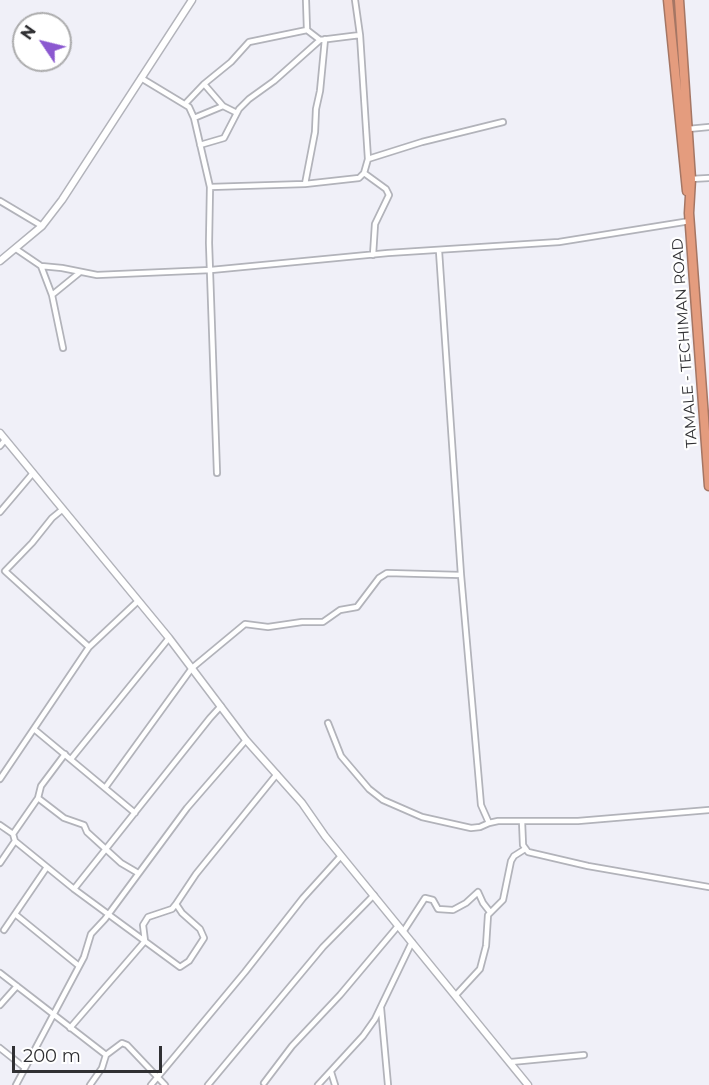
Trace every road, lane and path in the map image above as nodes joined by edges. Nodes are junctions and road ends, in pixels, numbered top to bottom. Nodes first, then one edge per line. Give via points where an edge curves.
1 (192, 0) edge
2 (306, 0) edge
3 (355, 0) edge
4 (668, 0) edge
5 (679, 0) edge
6 (308, 30) junction
7 (360, 35) junction
8 (322, 40) junction
9 (141, 78) junction
10 (204, 84) junction
11 (681, 99) junction
12 (185, 104) junction
13 (223, 106) junction
14 (237, 113) junction
15 (194, 118) junction
16 (504, 122) dead end
17 (709, 127) edge
18 (688, 129) junction
19 (200, 145) junction
20 (368, 159) junction
21 (364, 173) junction
22 (709, 178) edge
23 (691, 179) junction
24 (304, 184) junction
25 (210, 187) junction
26 (689, 197) junction
27 (0, 201) edge
28 (690, 221) junction
29 (42, 225) junction
30 (16, 249) junction
31 (439, 251) junction
32 (373, 255) junction
33 (0, 261) edge
34 (41, 266) junction
35 (211, 270) junction
36 (79, 273) junction
37 (52, 295) junction
38 (63, 348) dead end
39 (699, 356) junction
40 (709, 356) edge
41 (0, 433) edge
42 (5, 440) junction
43 (0, 446) edge
44 (33, 473) junction
45 (217, 473) dead end
46 (709, 486) edge
47 (63, 509) junction
48 (0, 512) edge
49 (461, 575) junction
50 (138, 601) junction
51 (169, 638) junction
52 (89, 647) junction
53 (192, 668) junction
54 (221, 706) junction
55 (328, 723) dead end
56 (34, 729) junction
57 (246, 740) junction
58 (65, 754) junction
59 (71, 759) junction
60 (277, 774) junction
61 (0, 779) edge
62 (105, 788) junction
63 (38, 798) junction
64 (709, 810) edge
65 (135, 813) junction
66 (522, 821) junction
67 (489, 822) junction
68 (0, 825) edge
69 (13, 834) junction
70 (15, 842) junction
71 (525, 849) junction
72 (107, 850) junction
73 (341, 856) junction
74 (0, 863) edge
75 (47, 867) junction
76 (138, 873) junction
77 (709, 887) edge
78 (74, 890) junction
79 (374, 895) junction
80 (176, 904) junction
81 (490, 912) junction
82 (15, 914) junction
83 (109, 914) junction
84 (398, 926) junction
85 (4, 930) dead end
86 (404, 932) junction
87 (146, 941) junction
88 (412, 942) junction
89 (79, 966) junction
90 (0, 973) edge
91 (16, 986) junction
92 (456, 995) junction
93 (0, 1005) edge
94 (381, 1008) junction
95 (53, 1016) junction
96 (70, 1028) junction
97 (0, 1048) edge
98 (106, 1055) junction
99 (584, 1055) dead end
100 (511, 1062) junction
101 (25, 1068) junction
102 (331, 1072) junction
103 (158, 1077) junction
104 (264, 1083) dead end
105 (16, 1085) edge
106 (90, 1085) edge
107 (151, 1085) edge
108 (165, 1085) edge
109 (208, 1085) edge
110 (318, 1085) edge
111 (335, 1085) edge
112 (388, 1085) edge
113 (528, 1085) edge

1 - 9 street
2 - 6 street
3 - 7 street
4 - 11 highway
5 - 11 highway
6 - 8 street
6 - 10 street via 249,42
7 - 8 street
7 - 20 street
8 - 14 street
8 - 24 street via 315,132
9 - 12 street
9 - 29 street
10 - 12 street
10 - 13 street
11 - 18 highway
11 - 26 highway
12 - 15 street
13 - 14 street
13 - 15 street
14 - 19 street via 224,138
15 - 19 street
16 - 20 street
17 - 18 street
18 - 23 highway
19 - 25 street
20 - 21 street
21 - 24 street via 359,178
21 - 32 street via 389,195 375,224
22 - 23 street
23 - 26 highway
24 - 25 street
25 - 35 street
26 - 28 highway, TAMALE - TECHIMAN ROAD
27 - 29 street
28 - 31 street via 559,242
28 - 39 highway, TAMALE - TECHIMAN ROAD
29 - 30 street
30 - 33 street
30 - 34 street
31 - 32 street
31 - 49 street
32 - 35 street
34 - 36 street
34 - 37 street
35 - 36 street
35 - 45 street
36 - 37 street
37 - 38 street
39 - 40 street
39 - 46 highway, TAMALE - TECHIMAN ROAD
41 - 42 street
42 - 43 street
42 - 44 street
44 - 47 street
44 - 48 street
47 - 50 street
47 - 52 street via 5,571
49 - 53 street via 382,574 357,607 340,610 323,622 268,627 245,624
49 - 67 street via 481,804
50 - 51 street
50 - 52 street
51 - 53 street
51 - 59 street
52 - 56 street
53 - 54 street
53 - 62 street
54 - 57 street
54 - 65 street
55 - 67 street via 341,756 383,800 423,817 471,828
56 - 58 street
56 - 61 street
57 - 60 street
57 - 76 street
58 - 59 street
58 - 63 street via 41,786
59 - 62 street
60 - 73 street
60 - 80 street
62 - 65 street
63 - 69 street
63 - 72 street via 64,818 84,825
64 - 66 street via 578,821
65 - 72 street
66 - 67 street
66 - 71 street
68 - 69 street
69 - 70 street
70 - 74 street
70 - 75 street
71 - 77 street via 588,866
71 - 81 street via 511,861 503,900
72 - 76 street
72 - 78 street
73 - 79 street
73 - 103 street
75 - 78 street
75 - 82 street
76 - 83 street
78 - 83 street
79 - 84 street
79 - 109 street via 322,947
80 - 87 street via 148,917 143,925
80 - 87 street via 204,934 203,943 189,961 180,967
81 - 86 street via 478,892 453,910 438,909 433,900 425,898
81 - 92 street via 480,969
82 - 85 street
82 - 89 street
83 - 87 street
83 - 89 street via 88,938
84 - 86 street
84 - 104 street
86 - 88 street
87 - 96 street
88 - 92 street
88 - 94 street
89 - 95 street
90 - 91 street
91 - 93 street
91 - 95 street
92 - 100 street
94 - 102 street via 363,1036
94 - 112 street
95 - 96 street
95 - 101 street
96 - 98 street
97 - 101 street
98 - 103 street via 122,1043 127,1045
98 - 106 street
99 - 100 street
100 - 113 street
101 - 105 street
102 - 110 street
102 - 111 street
103 - 107 street
103 - 108 street

